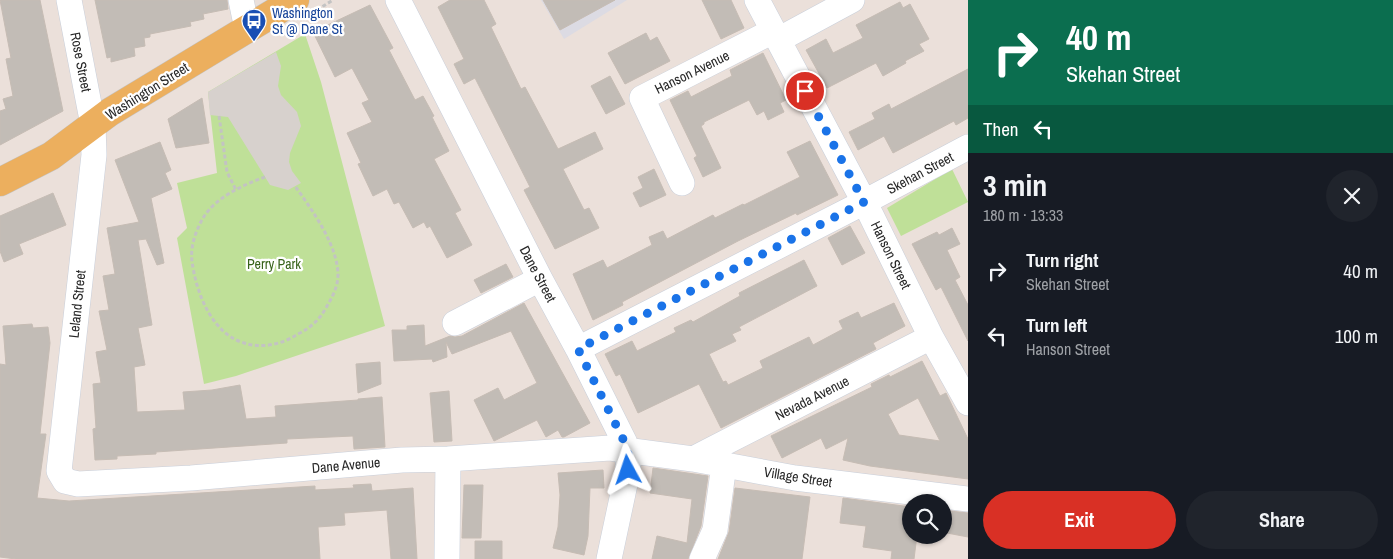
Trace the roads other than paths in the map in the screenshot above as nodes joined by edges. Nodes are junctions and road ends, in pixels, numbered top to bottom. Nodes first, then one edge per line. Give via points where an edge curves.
1 (69, 0) edge
2 (241, 0) edge
3 (295, 0) edge
4 (398, 0) edge
5 (757, 0) edge
6 (852, 0) edge
7 (247, 29) junction
8 (776, 35) junction
9 (93, 125) junction
10 (968, 147) edge
11 (0, 182) edge
12 (682, 183) dead end
13 (864, 202) junction
14 (540, 279) junction
15 (456, 322) dead end
16 (931, 337) junction
17 (578, 349) junction
18 (968, 403) edge
19 (628, 451) junction
20 (448, 459) junction
21 (693, 459) junction
22 (724, 464) junction
23 (65, 481) joint
24 (968, 499) edge
25 (447, 559) edge
26 (609, 559) edge
27 (702, 559) edge

1 - 9 street, Rose Street
2 - 7 street
3 - 7 main road, Washington Street
4 - 14 street, Dane Street
5 - 8 street, Hanson Street
6 - 8 street
7 - 9 main road, Washington Street
8 - 12 street, Hanson Avenue via 642,98
8 - 13 street, Hanson Street
9 - 11 main road, Washington Street via 51,156
9 - 23 street, Leland Street via 94,155 59,471
10 - 13 street, Skehan Street
13 - 16 street, Hanson Street
13 - 17 street, Skehan Street
14 - 15 street
14 - 17 street, Dane Street
16 - 18 street, Hanson Street
16 - 21 street, Nevada Avenue
17 - 19 street, Dane Street
19 - 20 street, Dane Avenue via 610,448
19 - 21 street, Village Street
19 - 26 street, Dane Street via 628,470
20 - 23 street, Dane Avenue via 172,479 78,484
20 - 25 street
21 - 22 street, Village Street
22 - 24 street, Village Street via 795,478
22 - 27 street via 715,530

